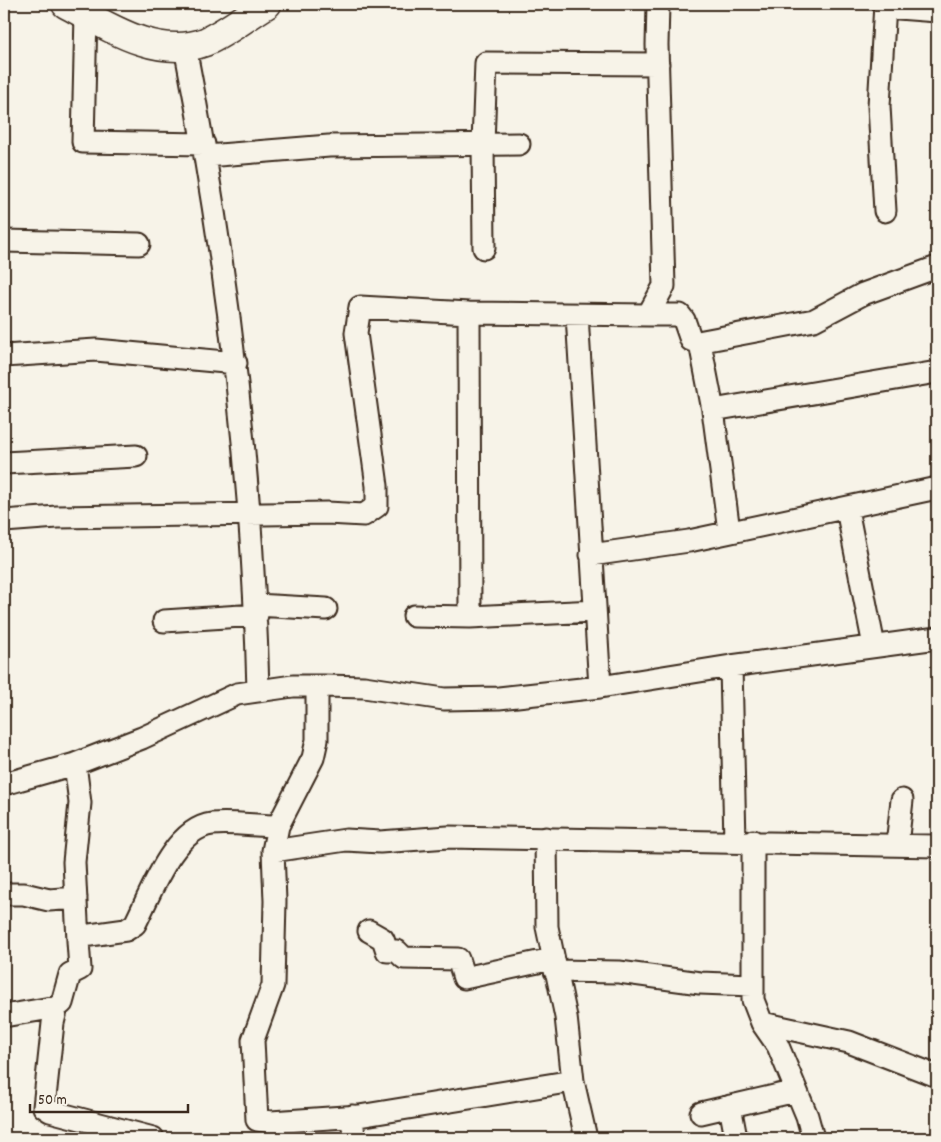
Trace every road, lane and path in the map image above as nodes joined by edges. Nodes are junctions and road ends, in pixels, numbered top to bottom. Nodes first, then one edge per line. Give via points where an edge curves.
1 (267, 4) edge
2 (658, 4) edge
3 (885, 5) edge
4 (76, 9) edge
5 (937, 11) edge
6 (185, 47) junction
7 (658, 64) junction
8 (483, 144) junction
9 (519, 144) dead end
10 (205, 150) junction
11 (885, 211) dead end
12 (4, 241) edge
13 (139, 244) dead end
14 (484, 248) dead end
15 (937, 267) edge
16 (470, 313) junction
17 (577, 315) junction
18 (648, 315) junction
19 (698, 342) junction
20 (4, 356) edge
21 (236, 363) junction
22 (937, 372) edge
23 (713, 410) junction
24 (136, 456) dead end
25 (4, 463) edge
26 (937, 490) edge
27 (848, 509) junction
28 (251, 514) junction
29 (4, 521) edge
30 (729, 531) junction
31 (591, 555) junction
32 (326, 609) dead end
33 (256, 610) junction
34 (595, 611) junction
35 (414, 616) dead end
36 (470, 617) junction
37 (164, 621) dead end
38 (937, 638) edge
39 (874, 646) junction
40 (731, 666) junction
41 (317, 686) junction
42 (600, 687) junction
43 (258, 691) junction
44 (75, 764) junction
45 (4, 784) edge
46 (902, 800) dead end
47 (278, 826) junction
48 (546, 838) junction
49 (744, 842) junction
50 (897, 845) junction
51 (937, 846) edge
52 (272, 851) junction
53 (4, 894) edge
54 (76, 898) junction
55 (369, 931) dead end
56 (78, 941) junction
57 (554, 965) junction
58 (752, 986) junction
59 (58, 1006) junction
60 (4, 1016) edge
61 (762, 1023) junction
62 (937, 1076) edge
63 (573, 1080) junction
64 (796, 1091) junction
65 (730, 1106) junction
66 (701, 1113) dead end
67 (352, 1116) junction
68 (153, 1138) edge
69 (354, 1138) edge
70 (586, 1138) edge
71 (736, 1138) edge
72 (813, 1138) edge

1 - 6 street via 206,41
2 - 7 street
3 - 5 street
3 - 11 street via 879,106
4 - 6 street via 124,34 169,48
4 - 10 street via 83,142
6 - 10 street
7 - 8 street via 486,63
7 - 18 street via 664,286
8 - 9 street
8 - 10 street
8 - 14 street
10 - 21 street
12 - 13 street
15 - 19 street via 863,294 814,320
16 - 17 street
16 - 28 street via 360,307 356,333 378,486 377,506 372,512 364,515
16 - 36 street
17 - 18 street
17 - 31 street
18 - 19 street via 680,315 691,340
19 - 23 street
20 - 21 street via 96,350
21 - 28 street
22 - 23 street
23 - 30 street
24 - 25 street
26 - 27 street
27 - 30 street
27 - 39 street
28 - 29 street
28 - 33 street
30 - 31 street via 689,541
31 - 34 street
32 - 33 street
33 - 37 street
33 - 43 street
34 - 36 street
34 - 42 street
35 - 36 street
38 - 39 street
39 - 40 street
40 - 42 street
40 - 49 street
41 - 42 street via 364,687 444,698 499,698
41 - 43 street
41 - 47 street via 317,740 313,758
43 - 44 street via 237,694 142,738
44 - 45 street
44 - 54 street via 80,803 74,862
46 - 50 street
47 - 52 street
47 - 56 street via 212,824 196,829 174,849 135,924 126,930 83,936
48 - 49 street
48 - 52 street via 346,840
48 - 57 street via 547,927
49 - 50 street
49 - 58 street
50 - 51 street
52 - 67 street via 275,901 272,984 253,1040 257,1120 271,1122
53 - 54 street via 24,894 50,900
54 - 56 street
55 - 57 street via 383,939 387,951 397,951 404,958 458,959 464,978
56 - 59 street via 80,969 70,974 62,1003
57 - 58 street via 700,983
57 - 63 street via 566,1017
58 - 61 street via 753,1000
59 - 60 street
59 - 68 street via 53,1023 44,1107
61 - 62 street via 849,1042
61 - 64 street via 778,1046
63 - 67 street
63 - 70 street
64 - 65 street
64 - 72 street
65 - 66 street
65 - 71 street
67 - 69 street

